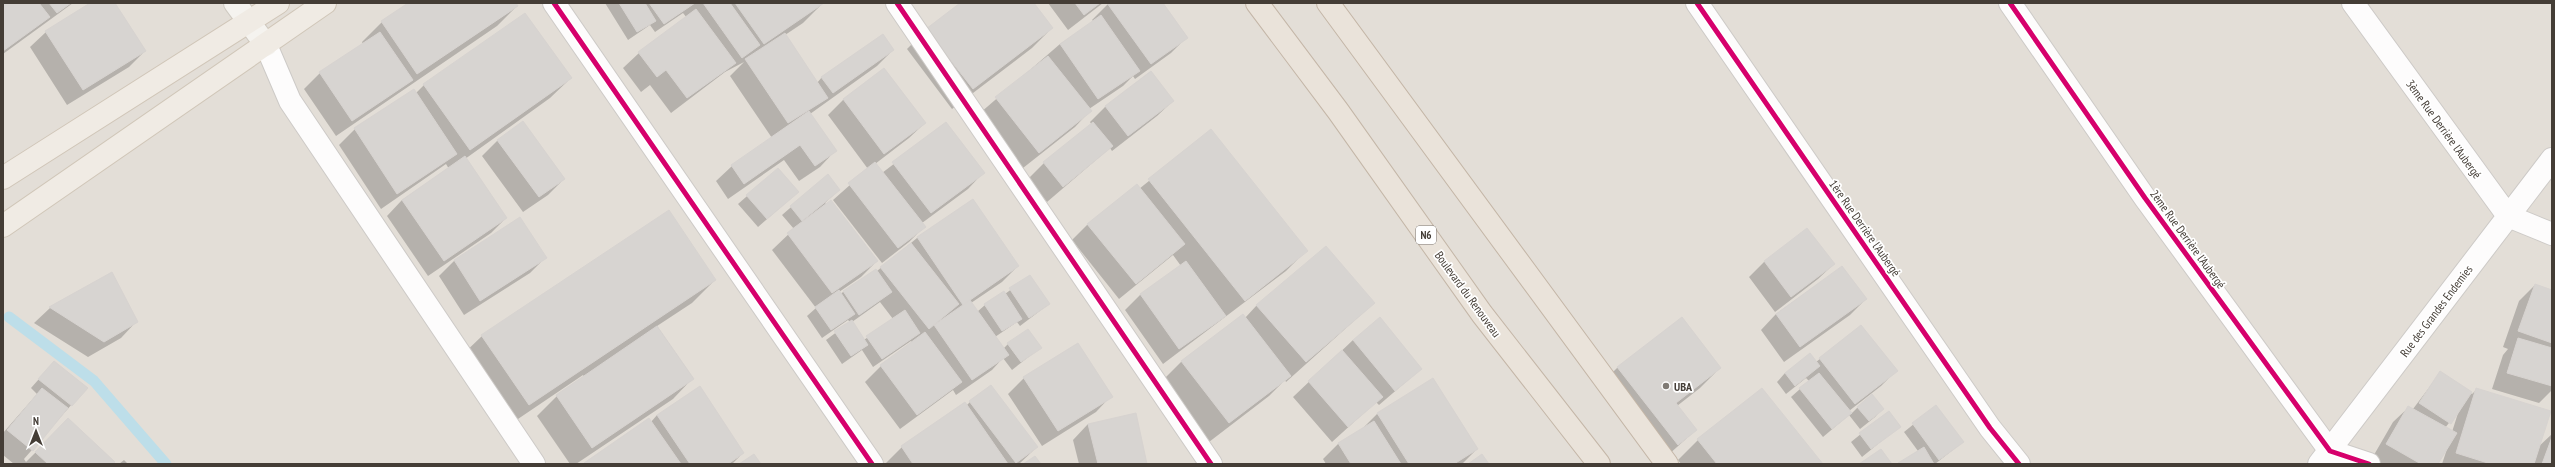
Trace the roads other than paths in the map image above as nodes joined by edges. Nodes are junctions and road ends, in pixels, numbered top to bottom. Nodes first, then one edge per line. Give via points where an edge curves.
1 (235, 3) edge
2 (278, 3) edge
3 (325, 3) edge
4 (554, 3) edge
5 (897, 3) edge
6 (1257, 3) edge
7 (1328, 3) edge
8 (1697, 3) edge
9 (2010, 3) edge
10 (2353, 3) edge
11 (251, 23) junction
12 (266, 45) junction
13 (2552, 159) edge
14 (3, 178) edge
15 (2508, 216) junction
16 (3, 226) edge
17 (2552, 234) edge
18 (2324, 457) edge
19 (534, 464) edge
20 (872, 464) edge
21 (1211, 464) edge
22 (1599, 464) edge
23 (1667, 464) edge
24 (2019, 464) edge
25 (2369, 464) edge

1 - 11 street
2 - 11 main road
3 - 12 main road
4 - 20 street
5 - 21 street
6 - 22 highway, Boulevard du Renouveau / N6 via 1482,314
7 - 23 highway
8 - 24 street, 1ère Rue Derrière l'Aubergé via 1990,428
9 - 18 street, 2ème Rue Derrière l'Aubergé
10 - 15 street, 3ème Rue Derrière l'Aubergé
11 - 12 street
11 - 14 main road
12 - 16 main road
12 - 19 street via 290,101
13 - 15 street, Rue des Grandes Endemies
15 - 17 street
15 - 18 street, Rue des Grandes Endemies
18 - 25 street

